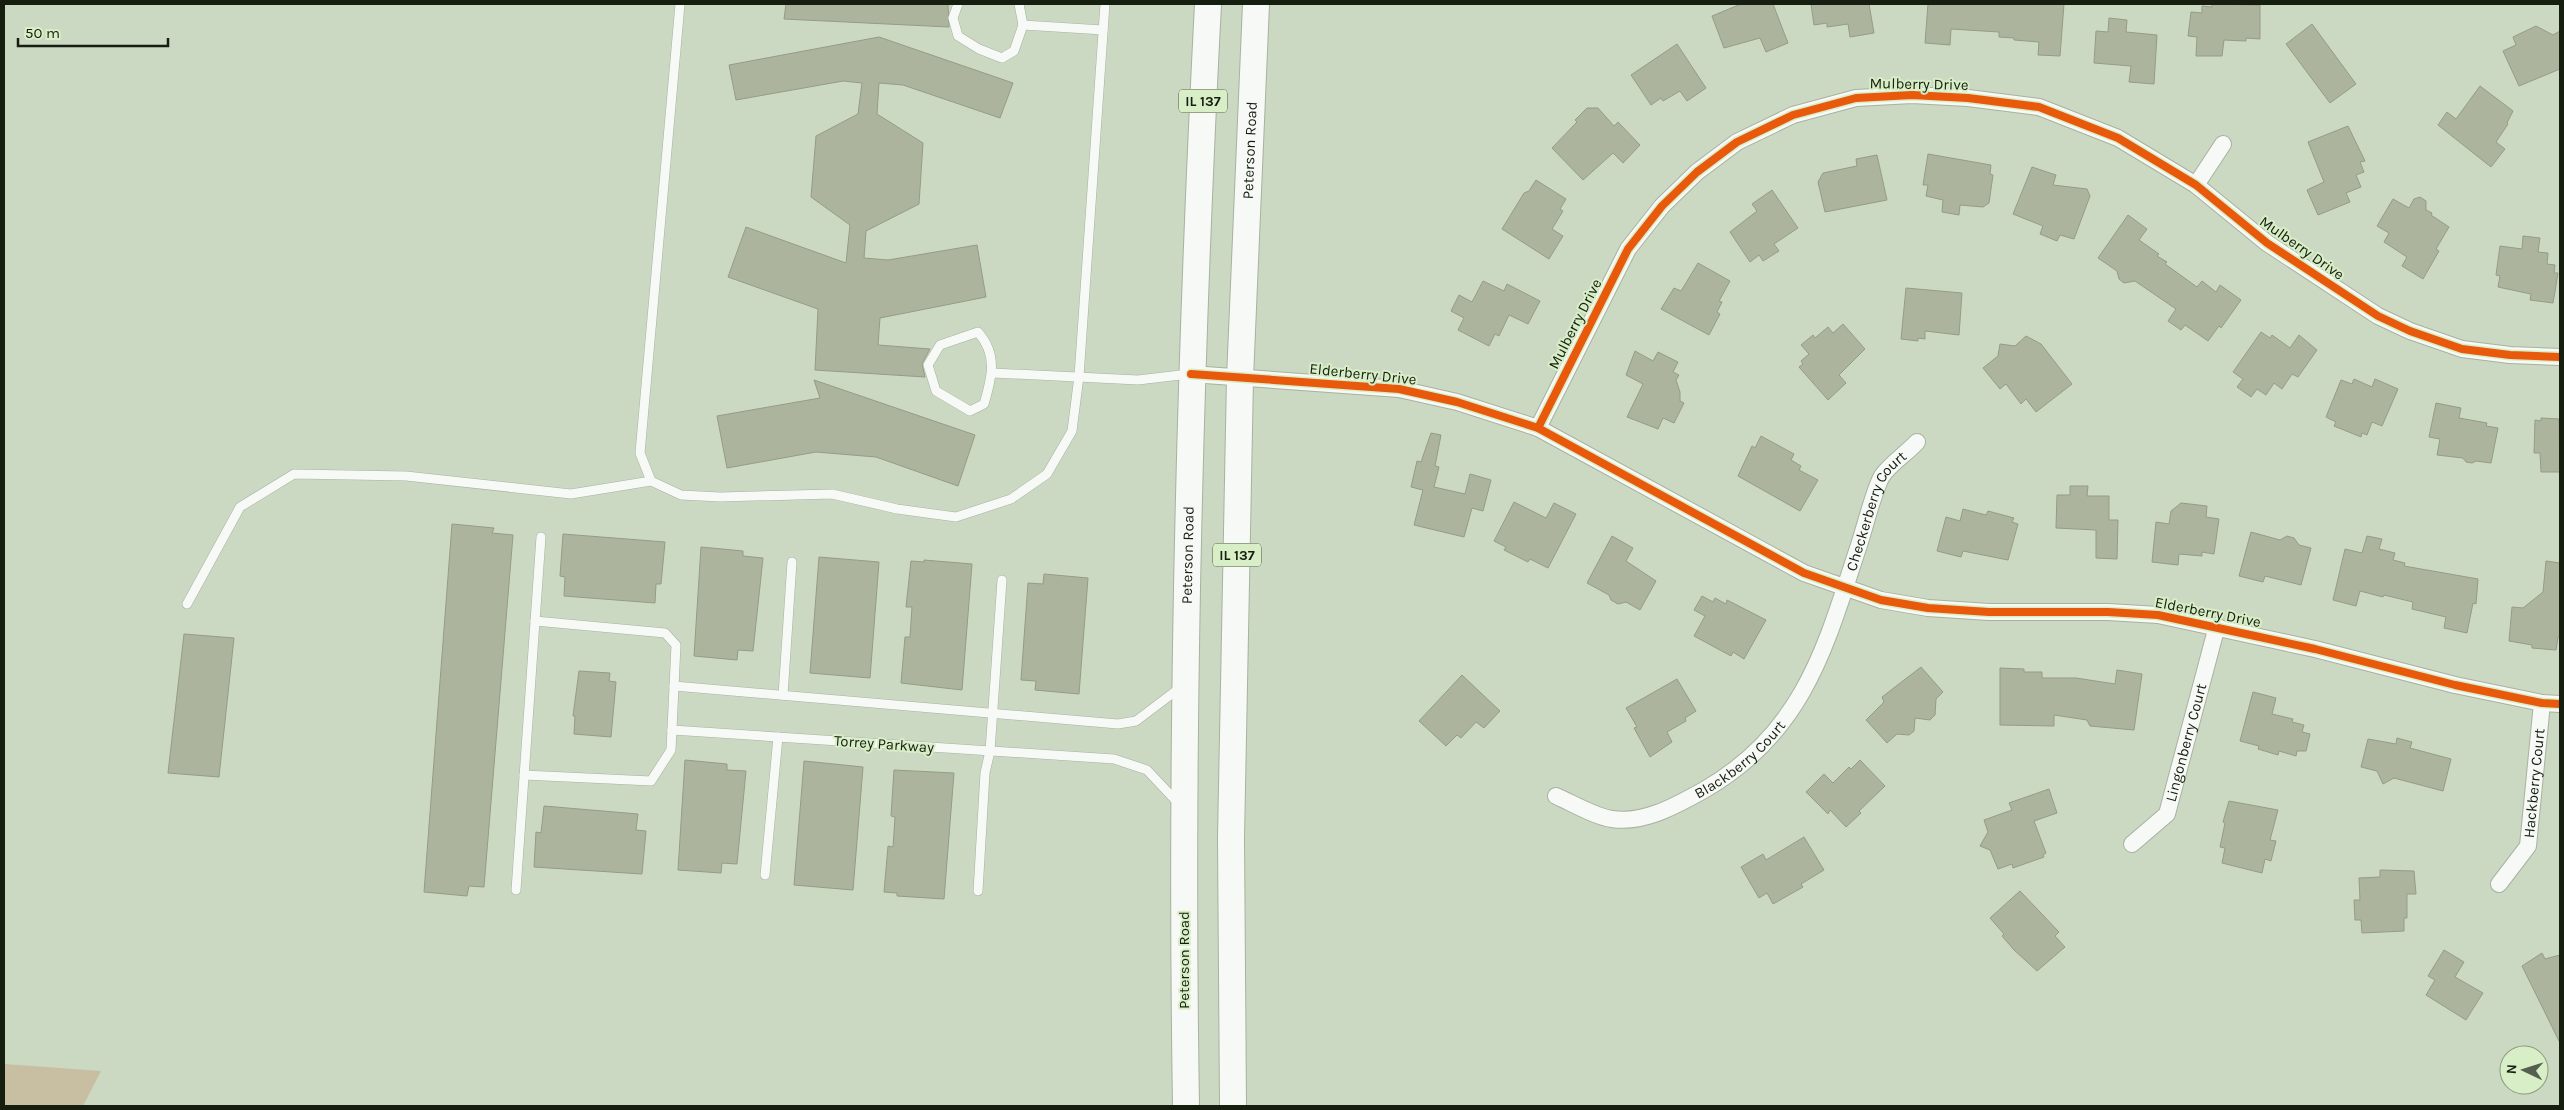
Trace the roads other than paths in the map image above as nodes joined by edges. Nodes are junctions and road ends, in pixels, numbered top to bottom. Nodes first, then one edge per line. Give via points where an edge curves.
1 (680, 4) edge
2 (958, 4) edge
3 (1019, 4) edge
4 (1105, 4) edge
5 (1208, 4) edge
6 (1256, 4) edge
7 (1023, 25) junction
8 (1103, 30) junction
9 (2223, 144) dead end
10 (2196, 184) junction
11 (2560, 357) edge
12 (993, 373) junction
13 (1192, 374) junction
14 (1079, 376) junction
15 (1240, 378) junction
16 (1538, 428) junction
17 (1917, 442) dead end
18 (651, 481) junction
19 (541, 538) dead end
20 (792, 562) dead end
21 (1002, 580) dead end
22 (1845, 587) junction
23 (187, 604) dead end
24 (535, 621) junction
25 (2217, 626) junction
26 (1185, 684) junction
27 (674, 686) junction
28 (783, 695) junction
29 (2542, 703) junction
30 (2560, 704) edge
31 (992, 713) junction
32 (672, 730) junction
33 (778, 737) junction
34 (990, 751) junction
35 (524, 774) junction
36 (1556, 796) dead end
37 (1184, 810) junction
38 (2132, 844) dead end
39 (765, 874) dead end
40 (2500, 884) dead end
41 (516, 890) dead end
42 (978, 891) dead end
43 (1186, 1106) edge
44 (1233, 1106) edge

1 - 18 lane via 640,453
2 - 7 lane via 953,18 958,36 978,49 1002,58 1014,51
3 - 7 lane
4 - 8 lane
5 - 13 main road, Peterson Road / IL 137
6 - 15 main road, Peterson Road / IL 137
7 - 8 lane
8 - 14 lane
9 - 10 street
10 - 11 street, Mulberry Drive via 2267,243 2378,316 2410,331 2462,348 2510,355
10 - 16 street, Mulberry Drive via 2118,138 2039,107 1912,95 1856,98 1793,115 1738,142 1697,172 1662,206 1628,249
12 - 12 lane via 984,404 970,411 936,391 928,365 940,345 978,332 988,343
12 - 14 lane
13 - 14 lane via 1138,380
13 - 15 street, Elderberry Drive
13 - 26 main road, Peterson Road / IL 137
14 - 18 lane via 1072,431 1048,474 1011,499 956,517 897,509 832,494 720,498 681,495
15 - 16 street, Elderberry Drive via 1399,389 1457,402
15 - 44 main road, Peterson Road / IL 137 via 1231,838
16 - 22 street via 1804,573
17 - 22 street, Checkerberry Court via 1882,476
18 - 23 lane via 571,494 406,476 294,474 240,506
19 - 24 lane
20 - 28 lane
21 - 31 lane
22 - 25 street, Elderberry Drive via 1881,600 1928,608 2158,615
22 - 36 street, Blackberry Court via 1815,670 1794,708 1771,737 1716,782 1668,810 1629,820 1610,820
24 - 27 lane via 665,633 676,646
24 - 35 lane
25 - 29 street, Elderberry Drive via 2455,685
25 - 38 street, Lingonberry Court via 2167,814
26 - 31 lane via 1136,721 1118,724
26 - 37 main road, Peterson Road / IL 137
27 - 28 lane
27 - 32 lane
28 - 31 lane
29 - 30 street, Elderberry Drive
29 - 40 street, Hackberry Court via 2528,846
31 - 34 lane
32 - 33 lane, Torrey Parkway
32 - 35 lane via 671,750 651,781
33 - 34 lane, Torrey Parkway
33 - 39 lane
34 - 37 lane, Torrey Parkway via 1114,759 1147,770
34 - 42 lane via 985,772
35 - 41 lane
37 - 43 main road, Peterson Road / IL 137

